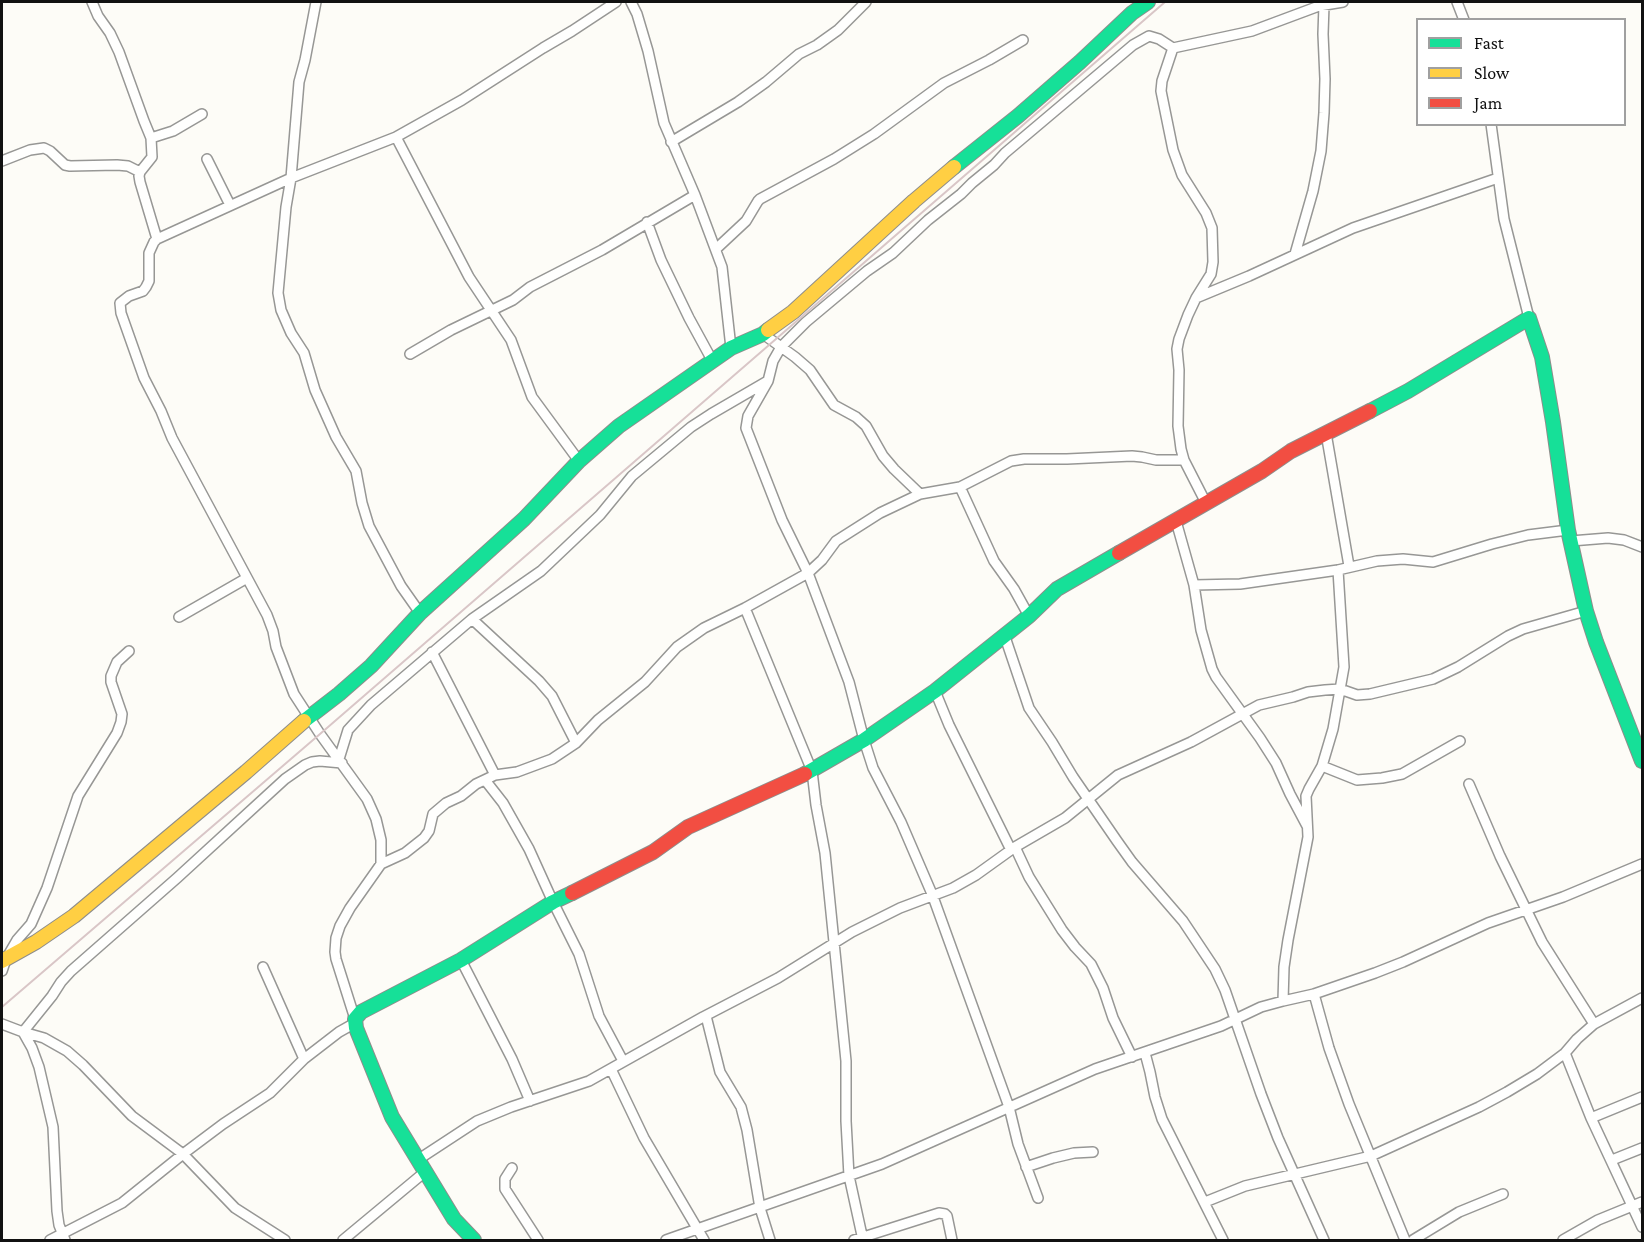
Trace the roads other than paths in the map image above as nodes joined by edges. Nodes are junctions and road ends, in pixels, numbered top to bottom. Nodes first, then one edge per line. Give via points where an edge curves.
1 (92, 2) edge
2 (316, 2) edge
3 (616, 2) edge
4 (631, 2) edge
5 (866, 2) edge
6 (1148, 2) edge
7 (1343, 2) edge
8 (1457, 2) edge
9 (1324, 5) junction
10 (1463, 18) edge
11 (1023, 40) dead end
12 (1173, 48) junction
13 (202, 114) dead end
14 (1491, 126) edge
15 (396, 137) junction
16 (151, 138) junction
17 (671, 142) junction
18 (207, 159) dead end
19 (2, 161) edge
20 (140, 172) junction
21 (291, 178) junction
22 (1498, 178) junction
23 (695, 195) junction
24 (230, 205) junction
25 (647, 222) junction
26 (157, 239) junction
27 (716, 249) junction
28 (1295, 254) junction
29 (1196, 298) junction
30 (492, 310) junction
31 (1529, 318) junction
32 (763, 334) junction
33 (781, 347) junction
34 (731, 348) junction
35 (410, 354) dead end
36 (713, 362) junction
37 (768, 381) junction
38 (1326, 433) junction
39 (579, 460) junction
40 (1184, 460) junction
41 (960, 487) junction
42 (920, 494) junction
43 (1206, 503) junction
44 (1176, 521) junction
45 (1569, 535) junction
46 (1642, 547) edge
47 (1349, 566) junction
48 (1338, 570) junction
49 (808, 573) junction
50 (247, 578) junction
51 (1194, 585) junction
52 (745, 609) junction
53 (1586, 611) junction
54 (420, 613) junction
55 (1029, 616) junction
56 (178, 617) dead end
57 (472, 619) junction
58 (1005, 636) junction
59 (129, 651) dead end
60 (432, 652) junction
61 (1340, 689) junction
62 (935, 691) junction
63 (1242, 713) junction
64 (309, 716) junction
65 (864, 740) junction
66 (1460, 741) dead end
67 (576, 743) junction
68 (1642, 756) edge
69 (340, 761) junction
70 (1322, 766) junction
71 (812, 771) junction
72 (495, 775) junction
73 (485, 780) junction
74 (1470, 784) dead end
75 (1088, 800) junction
76 (1308, 828) junction
77 (1013, 849) junction
78 (381, 864) junction
79 (1642, 864) edge
80 (932, 894) junction
81 (553, 903) junction
82 (1527, 910) junction
83 (833, 944) junction
84 (461, 960) junction
85 (3, 964) edge
86 (263, 967) dead end
87 (1314, 994) junction
88 (1642, 999) edge
89 (1283, 1000) junction
90 (706, 1016) junction
91 (1236, 1019) junction
92 (355, 1021) junction
93 (2, 1024) edge
94 (1594, 1024) junction
95 (23, 1032) junction
96 (1145, 1053) junction
97 (1565, 1053) junction
98 (1132, 1057) junction
99 (304, 1059) junction
100 (623, 1061) junction
101 (611, 1069) junction
102 (1642, 1097) edge
103 (530, 1101) junction
104 (1010, 1107) junction
105 (1591, 1118) junction
106 (1642, 1148) edge
107 (1093, 1152) dead end
108 (183, 1154) junction
109 (1371, 1156) junction
110 (1612, 1160) junction
111 (423, 1165) junction
112 (1026, 1167) junction
113 (512, 1168) dead end
114 (1294, 1173) junction
115 (849, 1176) junction
116 (1503, 1194) dead end
117 (1038, 1198) dead end
118 (1642, 1202) edge
119 (1205, 1203) junction
120 (1633, 1206) junction
121 (760, 1208) junction
122 (1642, 1227) edge
123 (698, 1229) junction
124 (63, 1238) edge
125 (50, 1240) edge
126 (285, 1240) edge
127 (343, 1240) edge
128 (474, 1240) edge
129 (538, 1240) edge
130 (666, 1240) edge
131 (704, 1240) edge
132 (770, 1240) edge
133 (860, 1240) edge
134 (952, 1240) edge
135 (1223, 1240) edge
136 (1324, 1240) edge
137 (1406, 1240) edge
138 (1563, 1240) edge

1 - 16 street via 119,52
2 - 21 street via 299,82
3 - 15 street
4 - 17 street
5 - 17 street via 838,30 799,54 766,82
6 - 32 street
7 - 9 street
8 - 10 street
9 - 12 street via 1252,31
9 - 28 street via 1321,151
11 - 27 street via 944,83 874,134 760,199 746,221
12 - 29 street via 1162,81 1162,101 1182,176 1212,228 1211,274
12 - 33 street via 1149,36 1132,45
13 - 16 street via 173,131
14 - 22 street
15 - 21 street
15 - 30 street via 469,277
16 - 20 street via 152,157
17 - 23 street
18 - 24 street
19 - 20 street via 44,148 65,165 128,166
20 - 26 street
21 - 24 street
21 - 54 street via 278,293 281,310 304,353 331,427 356,471 369,526
22 - 28 street via 1382,216
22 - 31 street via 1504,219
23 - 25 street
23 - 27 street
24 - 26 street
25 - 30 street
25 - 36 street via 661,260
26 - 50 street via 149,253 149,281 143,291 122,300 121,313 171,438
27 - 34 street via 723,273
28 - 29 street
29 - 40 street via 1178,349 1178,426
30 - 35 street
30 - 39 street via 511,340 532,397
31 - 38 street via 1408,392
31 - 45 street via 1542,357
32 - 33 street
32 - 34 street
33 - 37 street
33 - 42 street via 810,370 834,405 866,426 894,469
34 - 36 street
36 - 39 street via 618,426
37 - 49 street via 747,416 746,428 782,520
37 - 57 street via 691,428 632,477 600,515 541,571
38 - 43 street
38 - 47 street
39 - 54 street via 524,519
40 - 41 street via 1149,460 1142,456 1024,459 1011,461
40 - 43 street
41 - 42 street
41 - 55 street via 994,561
42 - 49 street via 836,541
43 - 44 street
44 - 51 street
44 - 55 street via 1057,589
45 - 46 street via 1624,540
45 - 47 street via 1528,535 1433,562 1403,559
45 - 53 street
47 - 48 street
48 - 51 street via 1240,584
48 - 61 street via 1344,667
49 - 52 street
49 - 65 street via 849,682
50 - 56 street
50 - 64 street via 267,615 294,694
51 - 63 street via 1212,669
52 - 67 street via 704,628 677,647 645,682
52 - 71 street
53 - 61 street via 1523,629 1433,679 1370,694 1357,695
53 - 68 street
54 - 64 street via 371,666
55 - 58 street
57 - 60 street
57 - 67 street via 552,696
58 - 62 street
58 - 75 street via 1029,708
59 - 85 street via 117,662 111,676 122,714 117,733 78,796 31,924
60 - 69 street via 354,722
60 - 72 street
61 - 63 street via 1308,692
61 - 70 street
62 - 65 street
62 - 77 street
63 - 75 street via 1191,742 1118,775
63 - 76 street via 1276,763
64 - 69 street
64 - 85 street via 74,916
65 - 71 street
65 - 80 street via 873,768
66 - 70 street via 1402,774 1382,778 1357,780
67 - 72 street via 542,763
69 - 78 street via 376,819
69 - 95 street via 312,762 285,779 71,971
70 - 76 street via 1306,796
71 - 81 street via 688,826 652,852
71 - 83 street via 825,853
72 - 73 street
73 - 78 street via 437,810 424,838 405,853
73 - 81 street via 516,824
74 - 82 street
75 - 77 street
75 - 91 street via 1132,862 1183,921 1215,969
76 - 89 street via 1284,967
77 - 80 street via 953,888
77 - 98 street via 1064,932 1091,964
78 - 92 street via 350,908 336,938 336,959
79 - 82 street
80 - 83 street
80 - 104 street
81 - 84 street
81 - 100 street via 579,954 598,1016
82 - 87 street via 1488,922 1376,974
82 - 94 street via 1542,942
83 - 90 street
83 - 115 street via 846,1061
84 - 92 street via 361,1012
84 - 103 street
86 - 99 street
87 - 89 street
87 - 109 street via 1329,1048
88 - 94 street
89 - 91 street
90 - 100 street
90 - 121 street via 720,1072 741,1107
91 - 96 street
91 - 114 street via 1261,1094
92 - 99 street
92 - 111 street via 392,1117
93 - 95 street
94 - 97 street
95 - 108 street via 67,1051 132,1116
95 - 124 street via 39,1067 53,1127 57,1211
96 - 98 street
96 - 119 street via 1162,1119
97 - 105 street
97 - 109 street via 1489,1102
98 - 104 street
99 - 108 street via 270,1093
100 - 101 street
101 - 103 street via 589,1081
101 - 123 street via 644,1138
102 - 105 street
103 - 111 street via 477,1121
104 - 112 street
104 - 115 street
105 - 110 street
106 - 110 street
107 - 112 street via 1074,1153
108 - 124 street via 122,1203
108 - 126 street via 235,1208
109 - 114 street
109 - 137 street
110 - 120 street
111 - 127 street
111 - 128 street via 454,1219
112 - 117 street
113 - 129 street via 505,1179 505,1189
114 - 119 street via 1245,1186
114 - 136 street
115 - 121 street
115 - 133 street
116 - 137 street
118 - 120 street
119 - 135 street
120 - 122 street
120 - 138 street
121 - 123 street
121 - 132 street
123 - 130 street
123 - 131 street
124 - 125 street
133 - 134 street via 939,1214 947,1216

